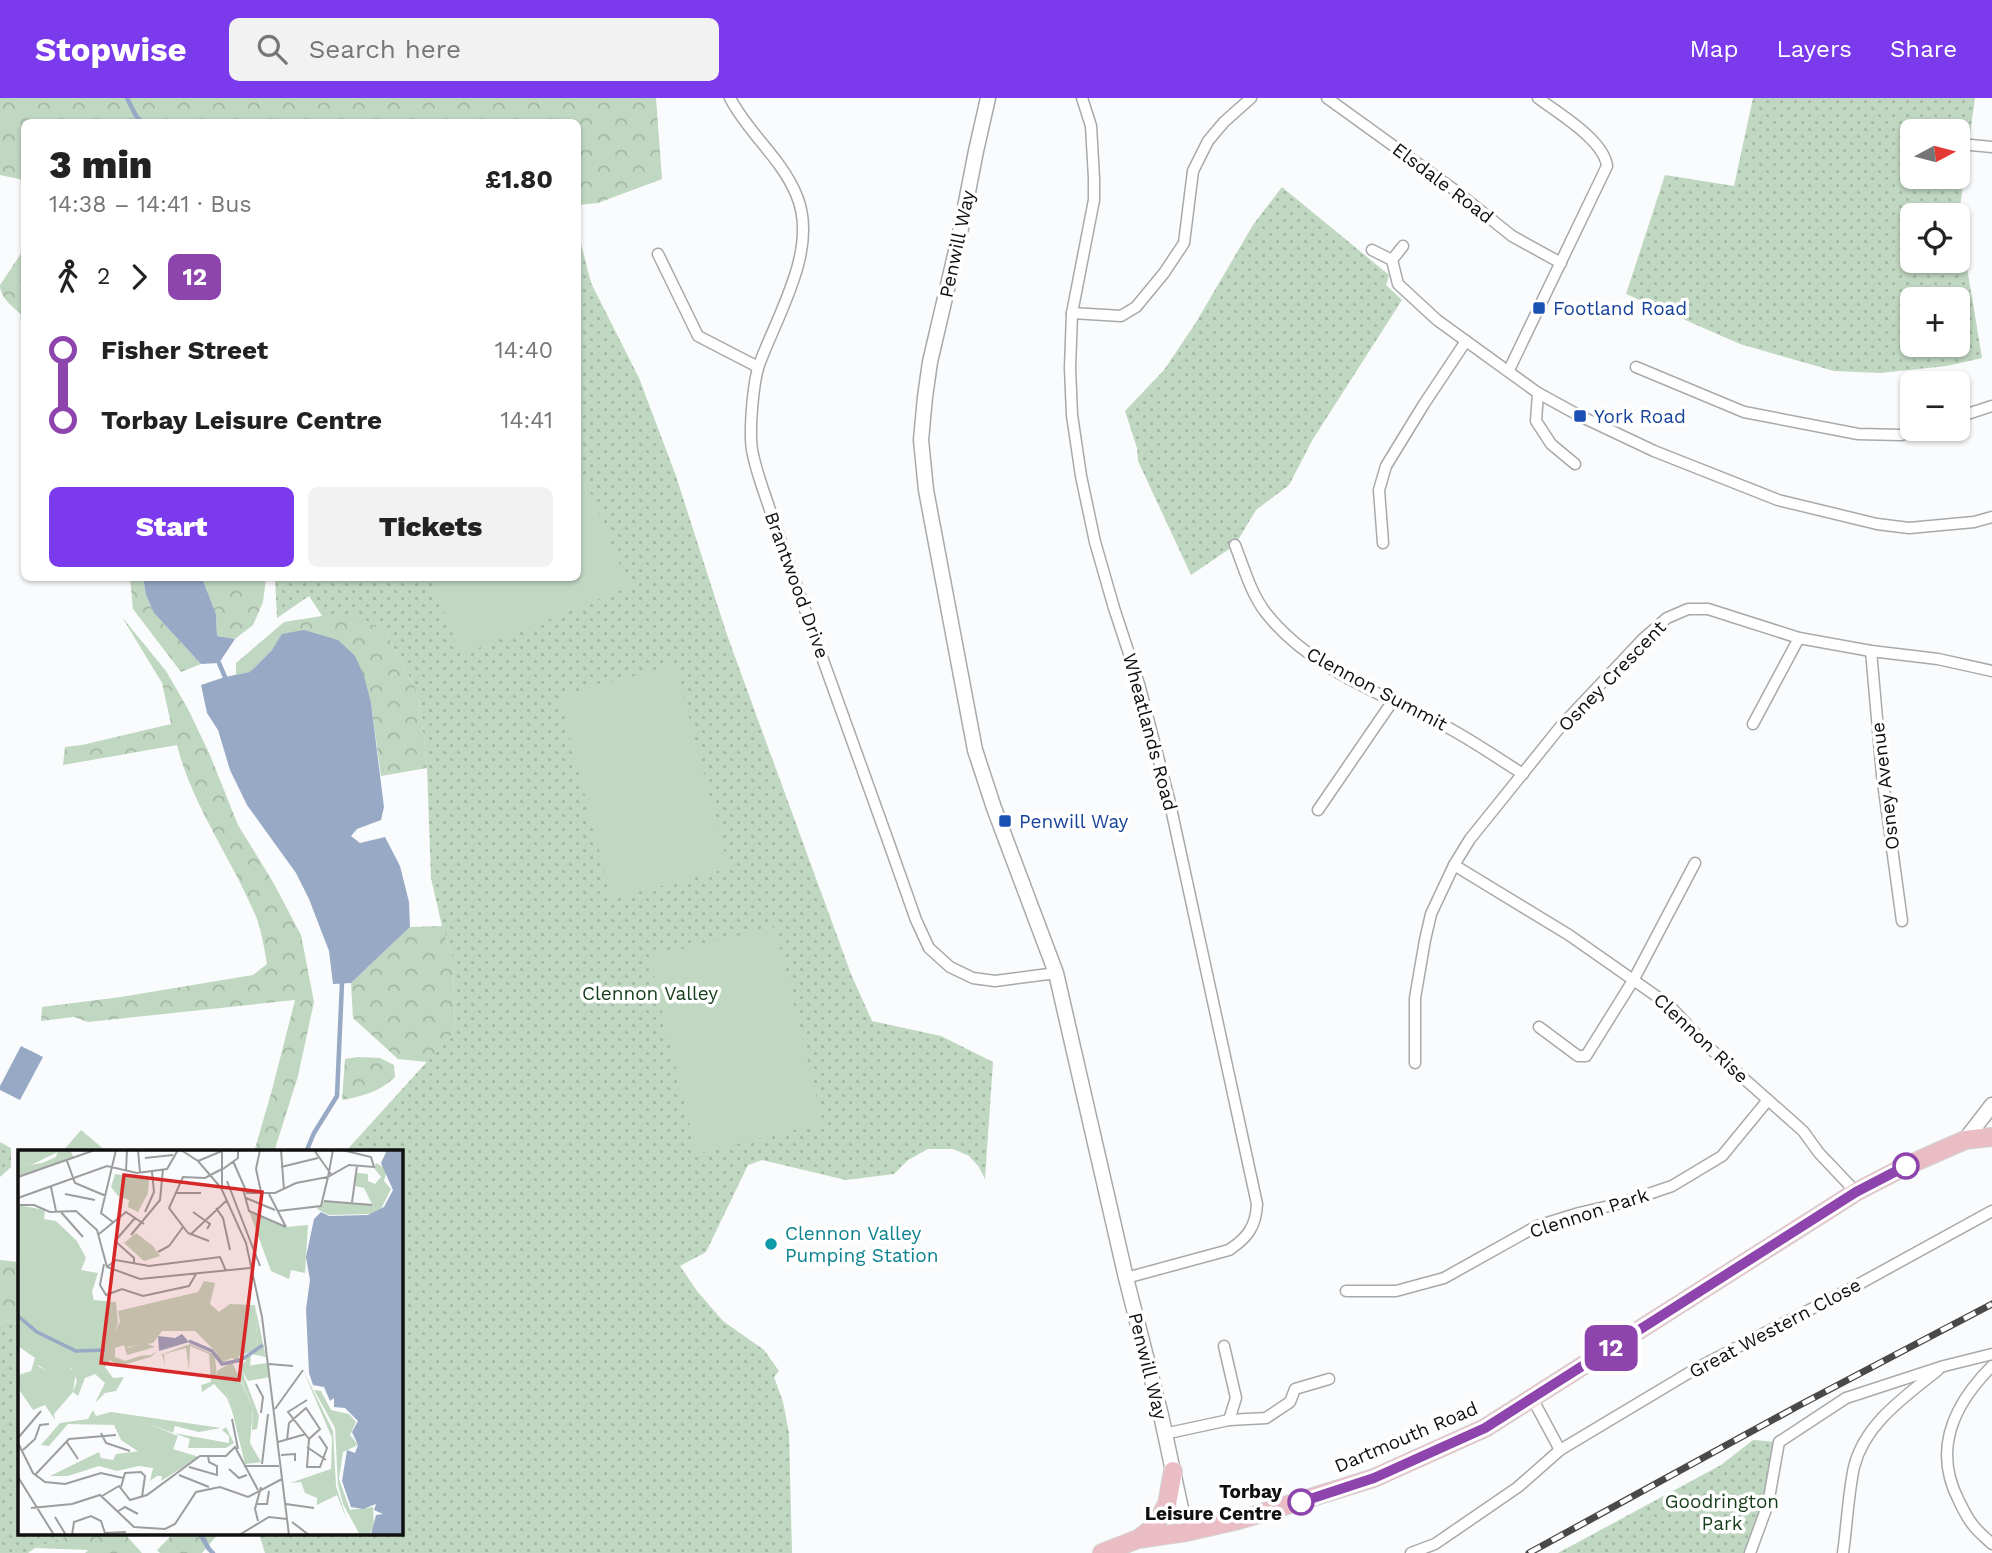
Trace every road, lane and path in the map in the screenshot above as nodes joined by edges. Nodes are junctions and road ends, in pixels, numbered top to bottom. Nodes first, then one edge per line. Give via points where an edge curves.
1 (730, 98) edge
2 (988, 98) edge
3 (1082, 98) edge
4 (1251, 98) edge
5 (1327, 98) edge
6 (1538, 98) edge
7 (1972, 145) dead end
8 (1992, 147) edge
9 (1403, 246) dead end
10 (1372, 250) dead end
11 (658, 254) dead end
12 (1392, 260) junction
13 (1561, 263) junction
14 (1072, 313) junction
15 (1465, 341) junction
16 (1636, 367) dead end
17 (758, 368) junction
18 (1509, 370) junction
19 (1538, 393) junction
20 (1992, 406) edge
21 (1970, 413) edge
22 (1900, 435) edge
23 (1576, 464) dead end
24 (1992, 517) edge
25 (1383, 543) dead end
26 (1235, 545) dead end
27 (1799, 638) junction
28 (1871, 651) junction
29 (1992, 671) edge
30 (1392, 702) junction
31 (1753, 724) dead end
32 (1522, 774) junction
33 (1318, 810) dead end
34 (1695, 863) dead end
35 (1454, 865) junction
36 (1902, 921) dead end
37 (1056, 973) junction
38 (1634, 979) junction
39 (1539, 1027) dead end
40 (1415, 1063) dead end
41 (1768, 1100) junction
42 (1992, 1105) edge
43 (1992, 1137) edge
44 (1965, 1140) junction
45 (1856, 1192) junction
46 (1992, 1211) edge
47 (1126, 1278) junction
48 (1346, 1291) dead end
49 (1224, 1346) dead end
50 (1992, 1354) edge
51 (1944, 1366) junction
52 (1992, 1366) edge
53 (1329, 1379) dead end
54 (1532, 1398) junction
55 (1230, 1420) junction
56 (1164, 1434) junction
57 (1560, 1450) junction
58 (1174, 1471) junction
59 (1186, 1532) junction
60 (1138, 1539) junction
61 (1992, 1544) edge
62 (1102, 1553) edge
63 (1411, 1553) edge
64 (1750, 1553) edge
65 (1843, 1553) edge

1 - 17 street, Brantwood Drive via 797,194 803,218 795,275
2 - 37 street, Penwill Way via 928,373 923,466 975,750
3 - 14 street, Wheatlands Road via 1091,126 1094,200
4 - 14 street via 1208,141 1192,171 1184,243 1157,282 1136,307 1121,316
5 - 13 street, Elsdale Road via 1512,236
6 - 13 street via 1596,144 1607,161
7 - 8 street
9 - 12 street
10 - 12 street
11 - 17 street via 698,336
12 - 15 street via 1398,284
13 - 18 street
14 - 47 street, Wheatlands Road via 1072,415 1081,476 1095,542 1169,799 1257,1204 1257,1219 1250,1233 1228,1250
15 - 18 street
15 - 25 street via 1386,466 1379,490
16 - 22 street via 1744,412 1858,434
17 - 37 street, Brantwood Drive via 752,447 764,492 929,948 950,968 973,978 995,981
18 - 19 street
19 - 23 street via 1536,421 1551,444
19 - 24 street via 1654,451 1778,500 1909,528
20 - 21 street
26 - 30 street, Clennon Summit via 1255,597 1280,630 1305,653
27 - 28 street, Osney Crescent
27 - 31 street
27 - 32 street, Osney Crescent via 1708,609 1667,618 1561,726
28 - 29 street, Osney Crescent
28 - 36 street, Osney Avenue
30 - 32 street, Clennon Summit via 1447,727
30 - 33 street
32 - 35 street, Osney Crescent
34 - 38 street
35 - 38 street, Clennon Rise
35 - 40 street, Osney Crescent via 1431,914 1425,940 1415,998
37 - 47 street, Penwill Way
38 - 39 street via 1586,1056 1578,1056
38 - 41 street, Clennon Rise via 1669,1004 1705,1044
41 - 45 street, Clennon Rise via 1803,1131
41 - 48 street, Clennon Park via 1722,1156 1672,1186 1537,1226 1444,1278 1396,1291
42 - 44 street
43 - 44 main road, Dartmouth Road
44 - 45 main road, Dartmouth Road
45 - 54 main road, Dartmouth Road
46 - 57 street, Great Western Close via 1697,1368
47 - 56 street, Penwill Way
49 - 55 street via 1236,1398
50 - 51 street
51 - 64 street via 1846,1398 1779,1442 1768,1504
51 - 65 street via 1887,1412 1867,1438 1855,1465
52 - 61 street via 1963,1400 1946,1448 1948,1474 1957,1496 1971,1523
53 - 55 street via 1295,1389 1290,1402 1266,1418
54 - 57 street
54 - 59 main road, Dartmouth Road via 1485,1428 1374,1478
55 - 56 street
56 - 58 street, Penwill Way
57 - 63 street, Great Western Close via 1518,1487 1435,1544
58 - 59 street, Penwill Way
58 - 60 main road via 1161,1516 1155,1527
59 - 60 main road, Dartmouth Road
60 - 62 main road, Dartmouth Road

